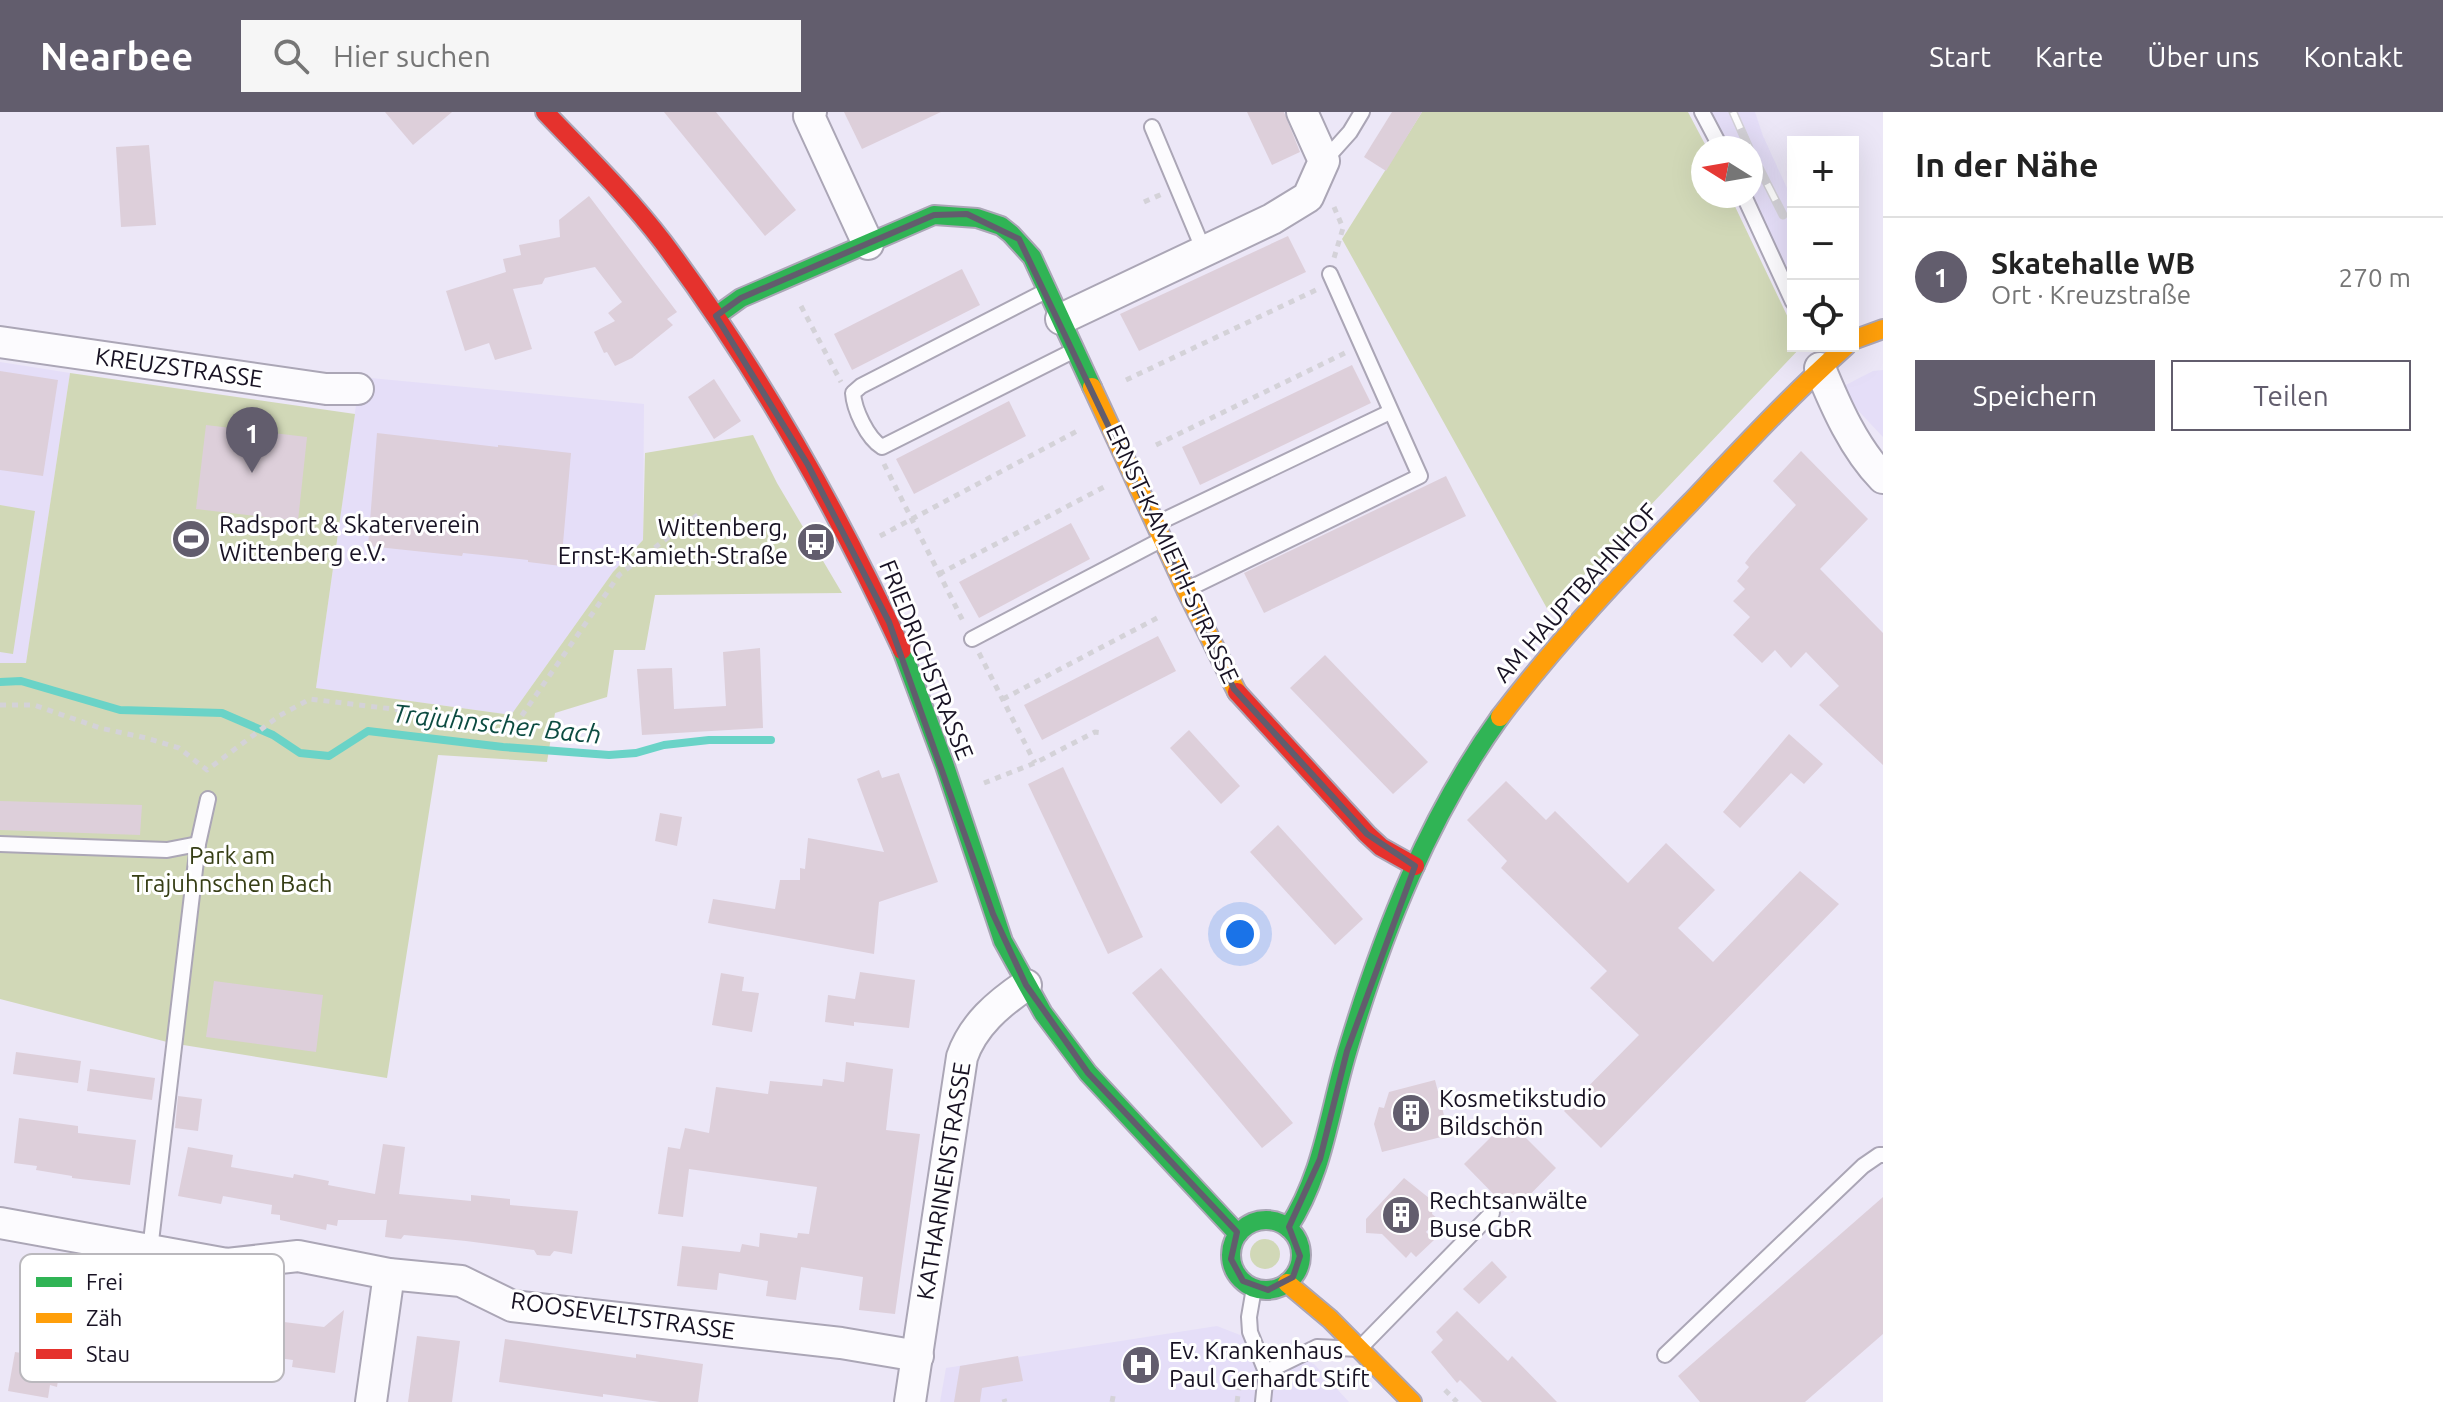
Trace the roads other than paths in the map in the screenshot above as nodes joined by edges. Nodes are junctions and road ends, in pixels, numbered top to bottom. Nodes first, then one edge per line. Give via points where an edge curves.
1 (545, 112) edge
2 (811, 112) edge
3 (1302, 112) edge
4 (1362, 112) edge
5 (1702, 112) edge
6 (1152, 127) dead end
7 (1715, 136) edge
8 (1320, 170) junction
9 (1750, 208) edge
10 (868, 244) junction
11 (1204, 251) junction
12 (1332, 278) road end
13 (1787, 289) edge
14 (1048, 290) junction
15 (716, 316) junction
16 (1061, 319) junction
17 (1883, 329) edge
18 (1859, 338) edge
19 (0, 342) edge
20 (1076, 349) junction
21 (1836, 352) edge
22 (1818, 363) junction
23 (358, 389) dead end
24 (1390, 412) junction
25 (1883, 478) edge
26 (1159, 531) junction
27 (1188, 595) junction
28 (972, 639) road end
29 (208, 799) dead end
30 (0, 844) edge
31 (198, 844) junction
32 (1415, 866) junction
33 (1026, 985) junction
34 (1883, 1155) edge
35 (1492, 1213) dead end
36 (0, 1223) edge
37 (1288, 1228) junction
38 (1238, 1234) junction
39 (150, 1250) junction
40 (172, 1254) edge
41 (284, 1258) edge
42 (389, 1274) junction
43 (1287, 1283) junction
44 (1254, 1288) junction
45 (1359, 1349) junction
46 (1665, 1355) dead end
47 (918, 1356) junction
48 (1266, 1372) junction
49 (371, 1402) edge
50 (910, 1402) edge
51 (1263, 1402) edge
52 (1412, 1402) edge

1 - 15 street, FRIEDRICHSTRASSE via 638,212
2 - 10 street
3 - 8 street
4 - 8 lane
5 - 7 lane
6 - 11 lane
8 - 11 street via 1308,197
9 - 13 lane
10 - 14 street, ERNST-KAMIETH-STRASSE via 934,215 967,214 997,223 1019,239
10 - 15 street, ERNST-KAMIETH-STRASSE via 741,298
11 - 16 street
12 - 24 lane
14 - 16 street, ERNST-KAMIETH-STRASSE
14 - 20 lane via 861,386 853,393 854,402 874,443 882,447
15 - 33 street, FRIEDRICHSTRASSE via 773,405 854,551 905,658 993,914
16 - 20 street, ERNST-KAMIETH-STRASSE
17 - 18 street
19 - 23 street, KREUZSTRASSE via 326,389
20 - 26 street, ERNST-KAMIETH-STRASSE
21 - 22 street, AM HAUPTBAHNHOF
22 - 25 street via 1857,445
22 - 32 street, AM HAUPTBAHNHOF via 1533,671 1465,768
24 - 26 lane
24 - 27 lane via 1420,476
26 - 27 street, ERNST-KAMIETH-STRASSE
26 - 28 lane
27 - 32 street, ERNST-KAMIETH-STRASSE via 1234,689 1367,834
29 - 31 lane
30 - 31 lane via 167,850
31 - 39 lane
32 - 37 street, AM HAUPTBAHNHOF via 1347,1051 1320,1159
33 - 38 street, FRIEDRICHSTRASSE via 1088,1073
33 - 47 street, KATHARINENSTRASSE via 972,1033 962,1057
34 - 46 lane via 1863,1166
35 - 45 lane
36 - 39 street, ROOSEVELTSTRASSE
37 - 38 street via 1262,1221
37 - 43 street via 1300,1256
38 - 44 street via 1232,1265
39 - 40 street, ROOSEVELTSTRASSE
41 - 42 street, ROOSEVELTSTRASSE
42 - 47 street, ROOSEVELTSTRASSE via 461,1281 512,1306
42 - 49 street
43 - 44 street via 1268,1290
43 - 45 street
44 - 48 lane via 1250,1332
45 - 48 lane via 1317,1347
45 - 52 street
47 - 50 street, KATHARINENSTRASSE
48 - 51 lane

